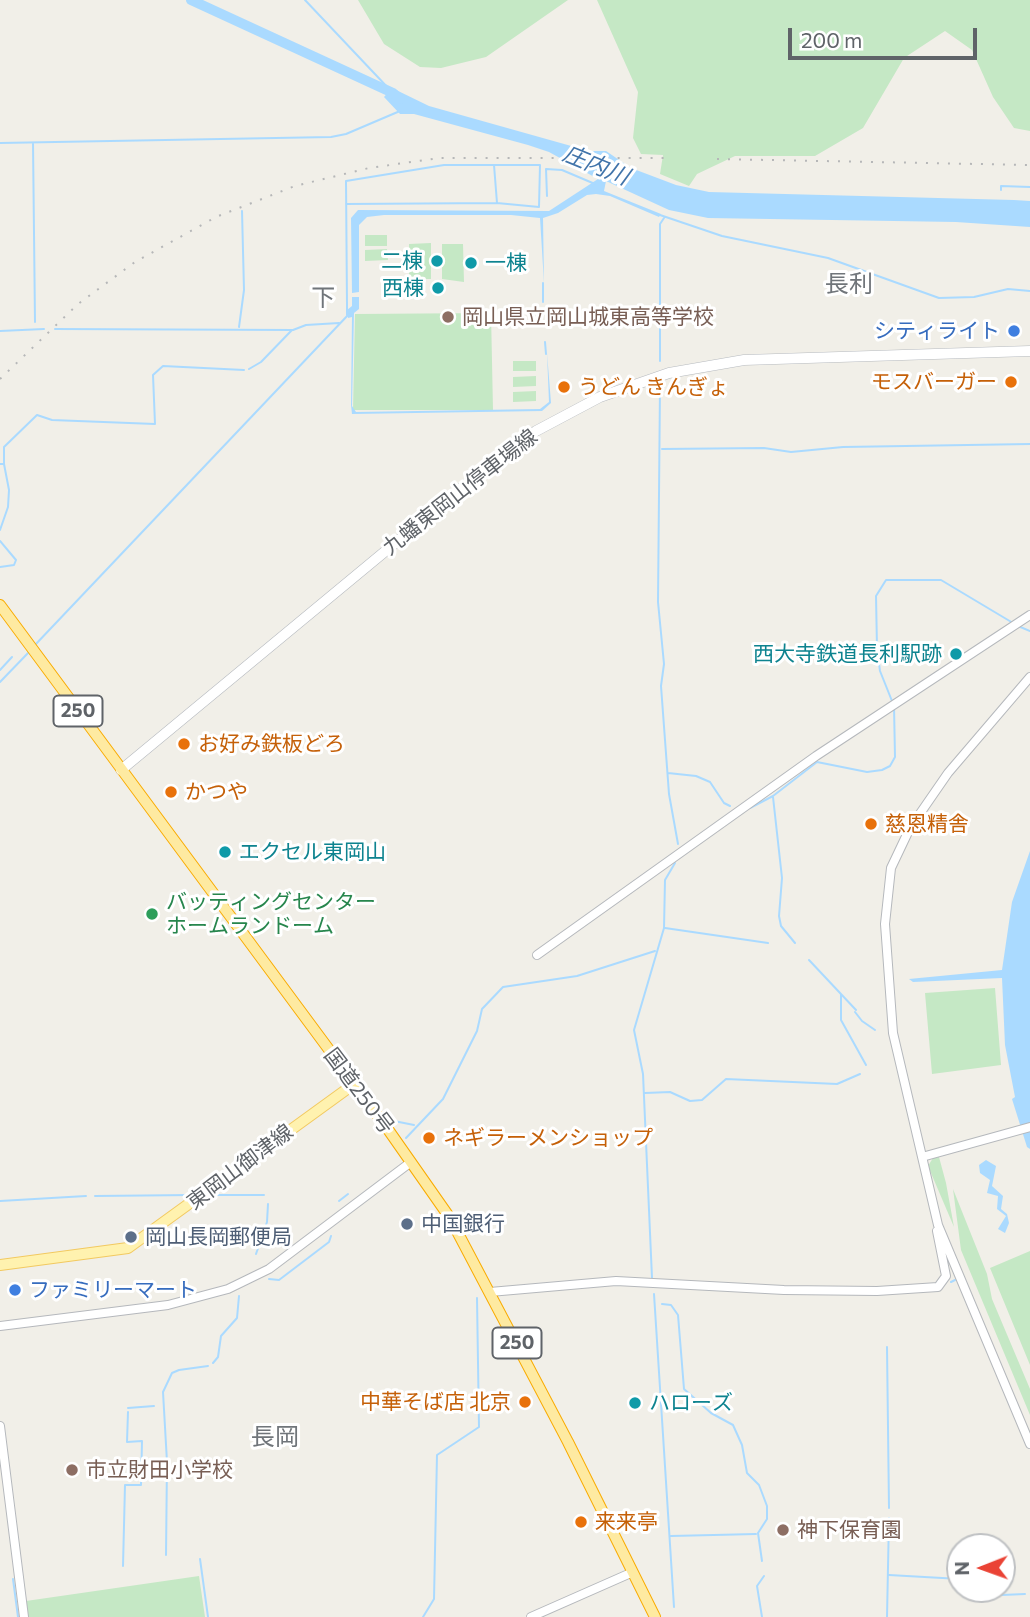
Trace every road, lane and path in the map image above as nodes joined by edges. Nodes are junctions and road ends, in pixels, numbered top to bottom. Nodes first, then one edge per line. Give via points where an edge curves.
1 (1030, 351) edge
2 (0, 605) edge
3 (1030, 615) edge
4 (1030, 677) edge
5 (121, 770) junction
6 (537, 955) dead end
7 (354, 1084) junction
8 (1030, 1127) edge
9 (922, 1157) junction
10 (411, 1162) junction
11 (938, 1225) junction
12 (0, 1265) edge
13 (491, 1292) junction
14 (0, 1326) edge
15 (0, 1426) edge
16 (1030, 1444) edge
17 (633, 1572) junction
18 (24, 1617) edge
19 (531, 1617) edge
20 (654, 1617) edge

1 - 5 main road, 九蟠東岡山停車場線 via 731,361 669,373 600,397 536,431 494,462
2 - 5 highway, 国道250号 / 250
3 - 6 street via 892,703
4 - 9 street via 919,811 891,868 885,924 890,1011
5 - 7 highway, 国道250号 / 250
7 - 10 highway, 国道250号 / 250
7 - 12 main road, 東岡山御津線 via 128,1248
8 - 9 street
9 - 11 street
10 - 13 highway, 国道250号 / 250 via 450,1217
10 - 14 street via 269,1269 228,1289 169,1305
11 - 13 street via 946,1276 937,1287 784,1290 616,1281
11 - 16 street
13 - 17 highway, 国道250号 / 250
15 - 18 street
17 - 19 street
17 - 20 highway, 国道250号 / 250

